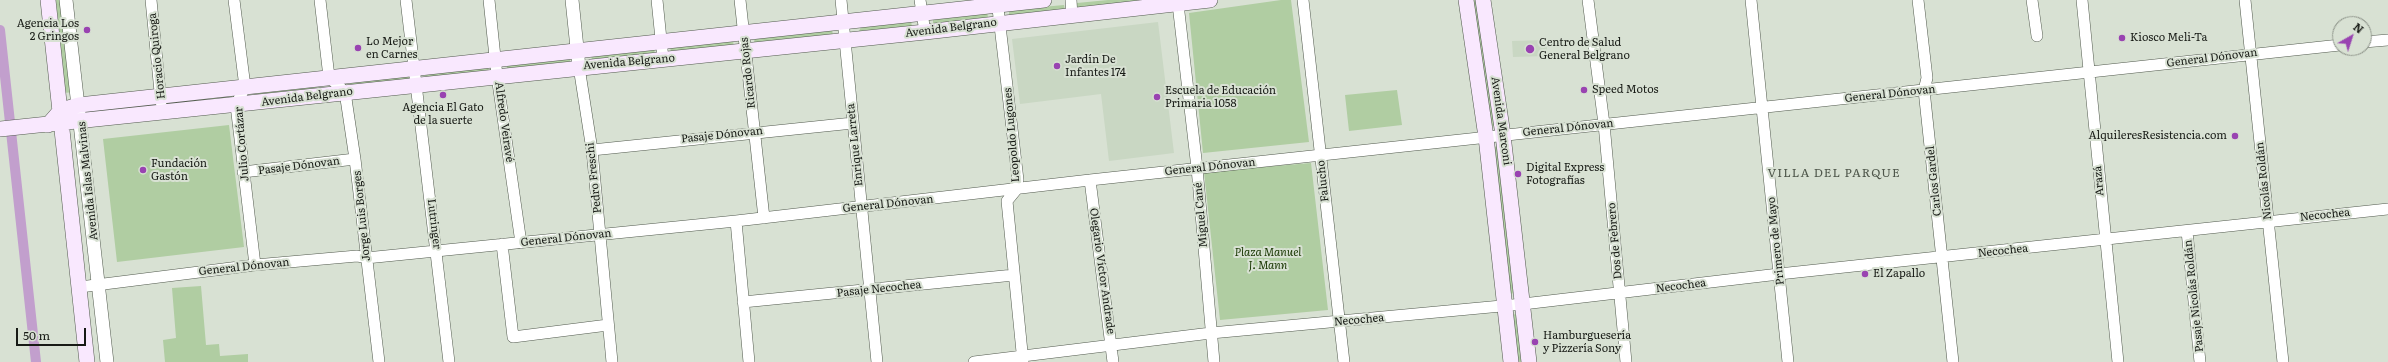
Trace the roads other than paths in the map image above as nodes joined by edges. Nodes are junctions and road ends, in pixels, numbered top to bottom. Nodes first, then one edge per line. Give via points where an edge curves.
1 (48, 0) edge
2 (66, 0) edge
3 (151, 0) edge
4 (234, 0) edge
5 (320, 0) edge
6 (406, 0) edge
7 (489, 0) edge
8 (572, 0) edge
9 (657, 0) edge
10 (740, 0) edge
11 (841, 0) edge
12 (1044, 0) edge
13 (1070, 0) edge
14 (1210, 0) edge
15 (1303, 0) edge
16 (1466, 0) edge
17 (1483, 0) edge
18 (1588, 0) edge
19 (1751, 0) edge
20 (1918, 0) edge
21 (2032, 0) edge
22 (2082, 0) edge
23 (2245, 0) edge
24 (997, 2) edge
25 (1175, 2) edge
26 (921, 7) edge
27 (1072, 16) junction
28 (844, 23) junction
29 (1000, 23) junction
30 (925, 32) junction
31 (744, 34) junction
32 (2037, 36) dead end
33 (846, 39) junction
34 (2388, 40) edge
35 (2372, 41) edge
36 (661, 42) junction
37 (2332, 46) edge
38 (746, 50) junction
39 (578, 51) junction
40 (2251, 53) junction
41 (663, 59) junction
42 (495, 60) junction
43 (579, 67) junction
44 (413, 69) junction
45 (2089, 72) junction
46 (497, 76) junction
47 (329, 77) junction
48 (417, 86) junction
49 (245, 87) junction
50 (1924, 90) junction
51 (345, 92) junction
52 (161, 96) junction
53 (79, 105) junction
54 (236, 105) junction
55 (1763, 107) junction
56 (162, 113) junction
57 (57, 120) junction
58 (81, 122) junction
59 (853, 123) junction
60 (1604, 124) junction
61 (0, 129) edge
62 (755, 132) junction
63 (1504, 135) junction
64 (1486, 137) junction
65 (592, 150) junction
66 (1320, 155) junction
67 (356, 159) junction
68 (1197, 168) junction
69 (243, 172) junction
70 (1090, 180) junction
71 (1016, 190) junction
72 (862, 207) junction
73 (2388, 209) edge
74 (764, 218) junction
75 (736, 221) junction
76 (2268, 221) junction
77 (2187, 231) junction
78 (601, 235) junction
79 (2104, 240) junction
80 (521, 243) junction
81 (502, 244) junction
82 (437, 250) junction
83 (1942, 257) junction
84 (366, 258) junction
85 (255, 265) junction
86 (1779, 274) junction
87 (1014, 275) junction
88 (99, 285) junction
89 (80, 287) junction
90 (869, 290) junction
91 (1620, 293) junction
92 (744, 302) junction
93 (1523, 304) junction
94 (1505, 306) junction
95 (1339, 322) junction
96 (608, 325) junction
97 (1211, 333) junction
98 (1112, 345) junction
99 (1022, 360) edge
100 (88, 362) edge
101 (107, 362) edge
102 (379, 362) edge
103 (449, 362) edge
104 (612, 362) edge
105 (749, 362) edge
106 (877, 362) edge
107 (974, 362) edge
108 (1113, 362) edge
109 (1214, 362) edge
110 (1344, 362) edge
111 (1511, 362) edge
112 (1529, 362) edge
113 (1626, 362) edge
114 (1788, 362) edge
115 (1953, 362) edge
116 (2118, 362) edge
117 (2200, 362) edge
118 (2284, 362) edge

1 - 57 main road, Avenida Islas Malvinas
2 - 53 street, Avenida Islas Malvinas
3 - 52 street, Horacio Quiroga
4 - 49 street
5 - 47 street
6 - 44 street
7 - 42 street, Alfredo Veiravé
8 - 39 street
9 - 36 street
10 - 31 street, Ricardo Rojas
11 - 28 street, Enrique Larreta
12 - 24 main road, Avenida Belgrano
13 - 27 street
14 - 25 main road, Avenida Belgrano
15 - 66 street, Falucho
16 - 64 main road, Avenida Marconi
17 - 63 main road, Avenida Marconi
18 - 60 street, Dos de Febrero
19 - 55 street, Primero de Mayo
20 - 50 street, Carlos Gardel via 1927,78
21 - 32 street
22 - 45 street, Arazá
23 - 40 street, Nicolás Roldán
24 - 26 main road, Avenida Belgrano
24 - 29 street, Leopoldo Lugones
25 - 27 main road, Avenida Belgrano
25 - 68 street, Miguel Cané
26 - 28 main road, Avenida Belgrano
26 - 30 street
27 - 29 main road, Avenida Belgrano
28 - 31 main road, Avenida Belgrano
28 - 33 street, Enrique Larreta
29 - 30 main road, Avenida Belgrano
29 - 71 street, Leopoldo Lugones via 1018,180
30 - 33 main road, Avenida Belgrano
31 - 36 main road, Avenida Belgrano
31 - 38 street, Ricardo Rojas
33 - 38 main road, Avenida Belgrano
33 - 59 street, Enrique Larreta
34 - 35 street
36 - 39 main road, Avenida Belgrano
36 - 41 street
37 - 40 street, General Dónovan
38 - 41 main road, Avenida Belgrano
38 - 62 street, Ricardo Rojas
39 - 42 main road, Avenida Belgrano
39 - 43 street
40 - 45 street, General Dónovan
40 - 76 street, Nicolás Roldán
41 - 43 main road, Avenida Belgrano
42 - 44 main road, Avenida Belgrano
42 - 46 street, Alfredo Veiravé
43 - 46 main road, Avenida Belgrano
43 - 65 street, Pedro Freschi
44 - 47 main road, Avenida Belgrano
44 - 48 street
45 - 50 street, General Dónovan
45 - 79 street, Arazá
46 - 48 main road, Avenida Belgrano
46 - 80 street, Alfredo Veiravé
47 - 49 main road, Avenida Belgrano
47 - 51 street
48 - 51 main road, Avenida Belgrano
48 - 82 street, Lutringer
49 - 52 main road, Avenida Belgrano
49 - 54 street, Julio Cortázar
50 - 55 street, General Dónovan
50 - 83 street, Carlos Gardel
51 - 54 main road, Avenida Belgrano
51 - 67 street, Jorge Luis Borges
52 - 53 main road, Avenida Belgrano
52 - 56 street, Horacio Quiroga
53 - 57 main road, Avenida Belgrano
53 - 58 street, Avenida Islas Malvinas
54 - 56 main road, Avenida Belgrano
54 - 69 street, Julio Cortázar
55 - 60 street, General Dónovan
55 - 86 street, Primero de Mayo
56 - 58 main road, Avenida Belgrano
57 - 58 main road, Avenida Belgrano
57 - 61 main road, Avenida Belgrano
57 - 89 main road, Avenida Islas Malvinas
58 - 88 street, Avenida Islas Malvinas
59 - 62 street, Pasaje Dónovan
59 - 72 street, Enrique Larreta
60 - 63 street, General Dónovan
60 - 91 street, Dos de Febrero
62 - 65 street, Pasaje Dónovan
62 - 74 street, Ricardo Rojas
63 - 64 street, General Dónovan
63 - 93 main road, Avenida Marconi
64 - 66 street, General Dónovan
64 - 94 main road, Avenida Marconi
65 - 78 street, Pedro Freschi
66 - 68 street, General Dónovan
66 - 95 street, Falucho
67 - 69 street, Pasaje Dónovan
67 - 84 street, Jorge Luis Borges
68 - 70 street, General Dónovan
68 - 97 street, Miguel Cané
69 - 85 street, Julio Cortázar
70 - 71 street, General Dónovan
70 - 98 street, Olegario Víctor Andrade
71 - 72 street, General Dónovan
71 - 87 street, Leopoldo Lugones via 1007,201
72 - 74 street, General Dónovan
72 - 90 street, Enrique Larreta
73 - 76 street, Necochea
74 - 75 street, General Dónovan
75 - 78 street, General Dónovan
75 - 92 street
76 - 77 street, Necochea
76 - 118 street, Nicolás Roldán
77 - 79 street, Necochea
77 - 117 street, Pasaje Nicolás Roldán
78 - 80 street, General Dónovan
78 - 96 street, Pedro Freschi
79 - 83 street, Necochea
79 - 116 street, Arazá
80 - 81 street, General Dónovan
81 - 82 street, General Dónovan
81 - 96 street via 514,337
82 - 84 street, General Dónovan
82 - 103 street, Lutringer
83 - 86 street, Necochea
83 - 115 street, Carlos Gardel
84 - 85 street, General Dónovan via 357,256
84 - 102 street, Jorge Luis Borges
85 - 88 street, General Dónovan
86 - 91 street, Necochea
86 - 114 street, Primero de Mayo
87 - 90 street, Pasaje Necochea
87 - 99 street, Leopoldo Lugones
88 - 89 street, General Dónovan
88 - 101 street, Avenida Islas Malvinas
89 - 100 main road, Avenida Islas Malvinas
90 - 92 street, Pasaje Necochea
90 - 106 street, Enrique Larreta
91 - 93 street, Necochea
91 - 113 street, Dos de Febrero
92 - 105 street
93 - 94 street, Necochea
93 - 112 main road, Avenida Marconi
94 - 95 street, Necochea
94 - 111 main road, Avenida Marconi
95 - 97 street, Necochea
95 - 110 street, Falucho
96 - 104 street, Pedro Freschi
97 - 98 street, Necochea
97 - 109 street, Miguel Cané
98 - 99 street, Necochea
98 - 108 street, Olegario Víctor Andrade
99 - 107 street, Necochea

